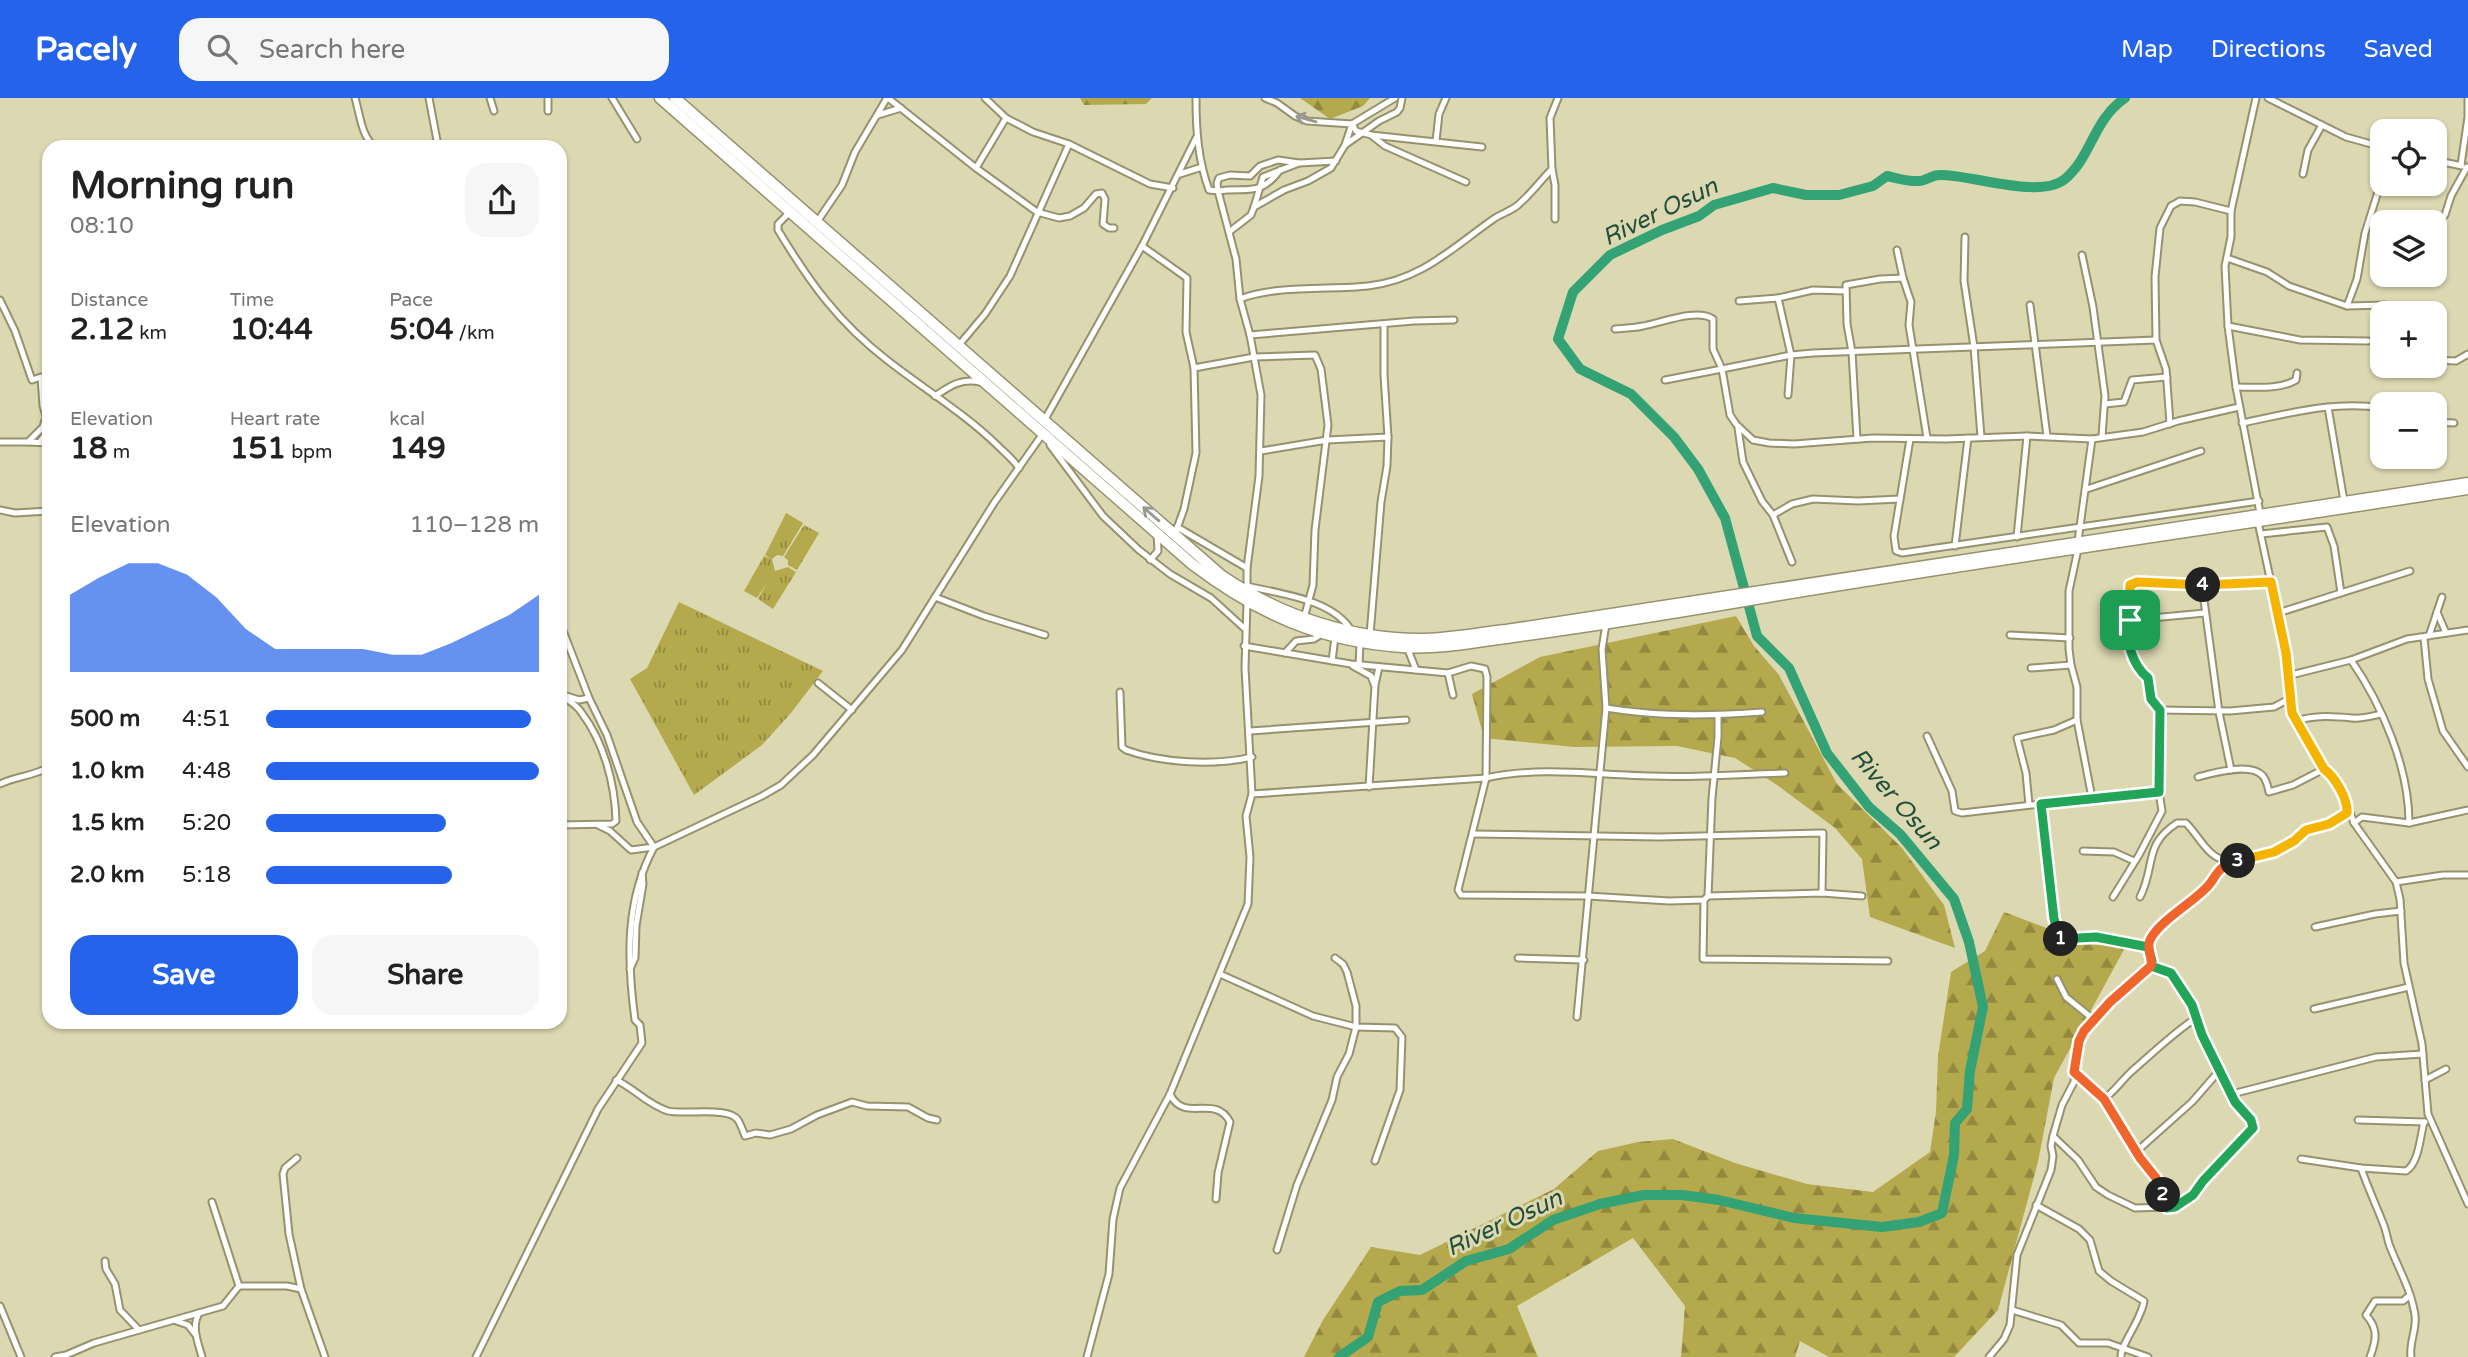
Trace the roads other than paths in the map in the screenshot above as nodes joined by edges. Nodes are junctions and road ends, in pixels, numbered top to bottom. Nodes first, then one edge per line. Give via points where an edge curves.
1 (355, 98) edge
2 (429, 98) edge
3 (490, 98) edge
4 (548, 98) edge
5 (612, 98) edge
6 (660, 98) edge
7 (675, 98) edge
8 (888, 98) edge
9 (985, 98) edge
10 (1196, 98) edge
11 (1265, 98) edge
12 (1395, 98) edge
13 (1402, 98) edge
14 (1446, 98) edge
15 (1558, 98) edge
16 (2256, 98) edge
17 (2268, 98) edge
18 (2468, 98) edge
19 (901, 108) junction
20 (494, 111) dead end
21 (548, 111) dead end
22 (877, 115) junction
23 (1006, 118) junction
24 (1364, 118) junction
25 (1379, 121) junction
26 (1352, 124) junction
27 (2322, 125) junction
28 (1364, 132) junction
29 (1371, 135) junction
30 (1196, 138) junction
31 (637, 139) dead end
32 (368, 140) edge
33 (437, 140) edge
34 (1436, 141) junction
35 (1069, 144) junction
36 (2370, 144) edge
37 (1345, 145) junction
38 (1482, 147) dead end
39 (1336, 161) junction
40 (1299, 163) junction
41 (2447, 163) edge
42 (1202, 167) junction
43 (2466, 167) edge
44 (976, 168) junction
45 (1552, 169) junction
46 (1280, 170) junction
47 (1180, 174) junction
48 (2304, 174) dead end
49 (1250, 176) junction
50 (1263, 177) junction
51 (1466, 182) dead end
52 (1172, 188) junction
53 (1259, 190) junction
54 (1218, 191) junction
55 (2377, 196) edge
56 (1254, 206) junction
57 (2447, 210) edge
58 (2231, 211) junction
59 (790, 212) junction
60 (1037, 212) junction
61 (1555, 219) dead end
62 (817, 222) junction
63 (1114, 228) dead end
64 (1230, 232) junction
65 (1965, 237) dead end
66 (1142, 246) junction
67 (1898, 250) dead end
68 (2082, 255) dead end
69 (2227, 258) junction
70 (1903, 278) junction
71 (1846, 292) junction
72 (1778, 298) junction
73 (1240, 299) junction
74 (0, 300) edge
75 (1739, 302) dead end
76 (2030, 305) dead end
77 (2370, 305) edge
78 (2347, 306) junction
79 (1454, 320) dead end
80 (1384, 325) junction
81 (2228, 326) junction
82 (1615, 329) dead end
83 (2156, 330) junction
84 (1250, 335) junction
85 (2141, 339) junction
86 (2156, 340) junction
87 (2368, 341) dead end
88 (2097, 342) junction
89 (2034, 344) junction
90 (959, 345) junction
91 (1974, 347) junction
92 (1913, 348) junction
93 (1852, 352) junction
94 (2468, 354) edge
95 (1791, 355) junction
96 (1254, 357) junction
97 (2447, 361) edge
98 (1194, 368) junction
99 (1722, 369) junction
100 (2297, 373) dead end
101 (41, 377) joint
102 (2167, 377) junction
103 (1665, 380) dead end
104 (42, 384) edge
105 (989, 385) junction
106 (2236, 387) junction
107 (1788, 395) dead end
108 (935, 396) junction
109 (2105, 404) junction
110 (2370, 406) edge
111 (2239, 407) junction
112 (2328, 407) junction
113 (2242, 423) junction
114 (2447, 423) edge
115 (2454, 423) dead end
116 (2170, 424) junction
117 (42, 428) edge
118 (1738, 428) junction
119 (1043, 430) junction
120 (2028, 436) junction
121 (2047, 436) junction
122 (2102, 436) junction
123 (1388, 437) junction
124 (1981, 437) junction
125 (42, 438) edge
126 (1927, 438) junction
127 (1968, 438) junction
128 (1857, 439) junction
129 (1910, 439) junction
130 (2092, 439) junction
131 (1327, 440) junction
132 (0, 442) edge
133 (28, 442) junction
134 (40, 442) joint
135 (1261, 451) junction
136 (2201, 451) dead end
137 (1019, 468) junction
138 (2468, 482) edge
139 (2087, 489) junction
140 (2468, 489) edge
141 (1900, 499) junction
142 (2259, 501) junction
143 (2344, 501) junction
144 (0, 510) edge
145 (42, 511) edge
146 (1773, 515) junction
147 (2259, 518) junction
148 (2079, 529) junction
149 (1176, 530) junction
150 (1157, 534) junction
151 (2261, 534) junction
152 (2017, 537) junction
153 (2078, 545) junction
154 (1955, 546) junction
155 (1150, 559) junction
156 (1792, 562) dead end
157 (1247, 568) junction
158 (2410, 571) dead end
159 (2271, 582) junction
160 (2202, 585) junction
161 (1247, 593) junction
162 (2341, 593) junction
163 (935, 597) junction
164 (2442, 597) dead end
165 (1309, 602) junction
166 (1695, 605) junction
167 (2437, 612) junction
168 (2205, 613) junction
169 (2277, 613) junction
170 (2130, 620) junction
171 (1303, 622) junction
172 (1606, 624) junction
173 (1244, 628) junction
174 (2468, 630) edge
175 (1352, 632) junction
176 (1323, 633) junction
177 (2446, 633) junction
178 (1045, 635) dead end
179 (1370, 635) junction
180 (2010, 635) dead end
181 (1335, 637) junction
182 (2427, 637) junction
183 (2070, 638) junction
184 (567, 641) edge
185 (1296, 641) junction
186 (1360, 643) junction
187 (1244, 646) junction
188 (1407, 648) junction
189 (1285, 653) junction
190 (2351, 660) junction
191 (1332, 661) junction
192 (1351, 664) junction
193 (1359, 665) junction
194 (2071, 665) junction
195 (1379, 667) junction
196 (2031, 668) dead end
197 (1416, 670) junction
198 (1448, 673) junction
199 (2287, 676) junction
200 (818, 683) dead end
201 (1375, 685) junction
202 (1119, 692) dead end
203 (1453, 695) dead end
204 (567, 696) edge
205 (589, 698) junction
206 (2289, 699) junction
207 (567, 700) edge
208 (1606, 708) junction
209 (852, 710) junction
210 (2157, 710) junction
211 (1762, 712) dead end
212 (2219, 712) junction
213 (2381, 714) junction
214 (1718, 715) junction
215 (1406, 720) dead end
216 (2077, 720) junction
217 (2296, 721) junction
218 (1373, 723) junction
219 (1250, 731) junction
220 (1927, 736) dead end
221 (1252, 757) junction
222 (2468, 767) edge
223 (2324, 769) junction
224 (2231, 770) junction
225 (42, 771) edge
226 (1785, 773) dead end
227 (1600, 774) junction
228 (1715, 776) junction
229 (2198, 777) dead end
230 (1486, 778) junction
231 (0, 784) edge
232 (1369, 787) junction
233 (2159, 792) junction
234 (1252, 794) junction
235 (2092, 798) junction
236 (2041, 804) junction
237 (2029, 806) junction
238 (2348, 809) junction
239 (2468, 810) edge
240 (2351, 816) junction
241 (2362, 817) junction
242 (2409, 822) junction
243 (2354, 823) junction
244 (567, 825) edge
245 (598, 825) junction
246 (1472, 834) junction
247 (1593, 836) junction
248 (1711, 836) junction
249 (654, 847) junction
250 (2083, 851) dead end
251 (2134, 861) junction
252 (2230, 862) junction
253 (2468, 876) edge
254 (2396, 882) junction
255 (1822, 894) junction
256 (1588, 896) junction
257 (1862, 896) dead end
258 (2113, 897) dead end
259 (2140, 897) dead end
260 (1706, 898) junction
261 (2400, 911) junction
262 (2315, 928) dead end
263 (2148, 947) junction
264 (1335, 958) dead end
265 (1518, 958) dead end
266 (1584, 960) junction
267 (1888, 961) dead end
268 (2151, 966) junction
269 (1220, 974) junction
270 (2057, 979) dead end
271 (2409, 987) junction
272 (2315, 1009) dead end
273 (1577, 1017) dead end
274 (2196, 1018) junction
275 (2093, 1019) junction
276 (1356, 1027) junction
277 (2423, 1055) junction
278 (2446, 1069) dead end
279 (2220, 1070) junction
280 (2074, 1072) junction
281 (616, 1080) junction
282 (2425, 1080) junction
283 (1170, 1094) junction
284 (2232, 1094) junction
285 (2104, 1099) junction
286 (937, 1120) dead end
287 (2358, 1120) dead end
288 (2427, 1122) junction
289 (2053, 1136) junction
290 (2136, 1152) junction
291 (297, 1158) dead end
292 (2301, 1160) dead end
293 (1375, 1161) dead end
294 (2361, 1168) junction
295 (1216, 1199) dead end
296 (212, 1202) dead end
297 (2468, 1204) edge
298 (2036, 1205) junction
299 (2167, 1208) junction
300 (1277, 1250) dead end
301 (105, 1261) dead end
302 (239, 1286) junction
303 (301, 1289) junction
304 (2410, 1295) junction
305 (0, 1306) edge
306 (2012, 1310) junction
307 (199, 1313) junction
308 (174, 1321) junction
309 (139, 1330) junction
310 (195, 1334) junction
311 (2121, 1348) junction
312 (477, 1355) edge
313 (21, 1357) edge
314 (55, 1357) edge
315 (202, 1357) edge
316 (325, 1357) edge
317 (469, 1357) edge
318 (1087, 1357) edge
319 (1989, 1357) edge
320 (2121, 1357) edge
321 (2147, 1357) edge
322 (2370, 1357) edge
323 (2411, 1357) edge

1 - 32 street
2 - 33 street
3 - 20 street
4 - 21 street
5 - 31 street
6 - 59 highway
7 - 62 highway
8 - 19 street
8 - 22 street
9 - 23 street
10 - 30 street
26 -> 11 street via 1307,121
12 - 24 street
13 - 25 street via 1397,112
14 - 34 street
15 - 45 street via 1550,118
16 - 58 street
17 - 27 street
18 - 43 street
19 - 22 street
19 - 44 street
22 - 62 street via 842,185
23 - 35 street
23 - 44 street
24 - 25 street
24 - 26 street
25 - 28 street
26 - 28 street via 1356,131
26 - 37 street
27 - 36 street
27 - 48 street via 2308,150
28 - 29 street
28 - 37 street
29 - 34 street
29 - 51 street via 1385,146
30 - 42 street
30 - 47 street
34 - 38 street
35 - 52 street via 1150,184
35 - 60 street
37 - 39 street
39 - 40 street
39 - 56 street via 1308,181
40 - 46 street
40 - 49 street via 1278,160 1260,166
41 - 43 street
42 - 47 street
42 - 54 street via 1209,190
43 - 57 street
44 - 60 street
45 - 61 street
45 - 73 street via 1517,206 1413,275 1369,286 1305,288
46 - 50 street
46 - 53 street
47 - 52 street
49 - 50 street
49 - 54 street via 1219,178
50 - 53 street
52 - 66 street
53 - 54 street
53 - 56 street
54 - 64 street
55 - 78 street
56 - 64 street via 1251,215
58 - 69 street
58 - 83 street via 2180,201 2166,213 2158,240
59 - 105 highway
59 - 108 street via 778,230 822,298 885,358
60 - 63 street via 1070,216 1102,193 1103,224
60 - 90 street via 1010,276
62 - 90 highway
64 - 73 street
65 - 91 street via 1964,281
66 - 98 street via 1187,278 1186,332
66 - 119 street
67 - 70 street
68 - 88 street
69 - 78 street
69 - 81 street
70 - 71 street via 1849,283
70 - 92 street via 1911,302
71 - 72 street via 1813,290
71 - 93 street
72 - 75 street
72 - 95 street
73 - 84 street
74 - 101 street via 32,380
76 - 89 street
77 - 78 street
79 - 80 street
80 - 84 street
80 - 123 street
81 - 87 street via 2292,340
81 - 106 street
82 - 99 street via 1708,315 1714,321 1713,349
83 - 85 street
83 - 86 street
84 - 96 street
85 - 86 street
85 - 88 street
86 - 102 street
88 - 89 street
88 - 109 street
89 - 91 street
89 - 121 street
90 - 119 highway
91 - 92 street
91 - 124 street
92 - 93 street
92 - 126 street
93 - 95 street
93 - 128 street
94 - 97 street
95 - 99 street
95 - 107 street
96 - 98 street
96 - 131 street via 1311,354 1318,358
96 - 135 street via 1261,395
98 - 149 street via 1196,453
99 - 103 street
99 - 118 street via 1730,415
100 - 106 street via 2290,384
101 - 104 street
102 - 109 street via 2132,380 2124,402
102 - 116 street
105 - 108 street via 957,382
105 - 119 highway
106 - 111 street
108 - 137 street via 981,429
109 - 122 street
110 - 112 street
111 - 113 street
111 - 116 street
112 - 113 street
112 - 143 street
113 - 142 street
114 - 115 street
116 - 122 street
117 - 133 street
118 - 128 street via 1753,440 1769,443
118 - 146 street via 1743,461
119 - 137 street
149 -> 119 highway
119 - 150 highway
119 - 155 street via 1103,516
120 - 121 street
120 - 124 street
120 - 152 street
121 - 130 street
122 - 130 street
123 - 131 street
123 - 179 street
124 - 127 street
125 - 134 street
126 - 127 street
126 - 129 street
127 - 154 street
128 - 129 street
129 - 141 street
130 - 139 street
131 - 135 street
131 - 165 street
132 - 133 street
133 - 134 street
135 - 157 street
136 - 139 street
137 - 163 street
138 - 143 highway
139 - 148 street
140 - 147 highway
141 - 146 street via 1813,499 1792,503
141 - 154 street via 1896,551
142 - 147 street
142 - 148 street
143 - 147 highway
144 - 145 street
146 - 156 street
147 - 151 street
147 - 153 highway
148 - 152 street
148 - 153 street
149 - 157 street
149 - 161 highway via 1222,576
150 - 155 street via 1158,551
150 - 161 highway via 1210,578
151 - 159 street
151 - 162 street via 2328,527
152 - 154 street
153 - 166 highway
153 - 183 street via 2069,590
155 - 173 street via 1212,598
157 - 161 street
158 - 162 street
159 - 160 street
159 - 169 street
160 - 168 street
160 - 170 street via 2130,585
161 - 165 street
161 - 171 highway
161 - 173 street
162 - 169 street
163 - 178 street
163 - 209 street via 902,650
164 - 167 street
165 - 171 street
165 - 175 street via 1339,615
166 - 172 highway
166 - 179 highway via 1462,636
167 - 177 street
167 - 182 street
168 - 170 street
168 - 212 street
169 - 199 street
170 - 210 street via 2128,643 2141,673 2148,678
171 - 175 highway
171 - 176 highway
171 - 185 street
172 - 188 highway
172 - 208 street via 1602,649
173 - 187 street
174 - 177 street
175 - 179 highway
176 - 181 highway
176 - 185 street
177 - 182 street
180 - 183 street
181 - 186 highway
181 - 191 street
182 - 190 street via 2407,639
182 - 222 street via 2428,679 2443,731
183 - 194 street
184 - 205 street
185 - 189 street
186 - 188 highway
186 - 193 street
187 - 189 street
187 - 219 street
188 - 197 street
189 - 191 street
190 - 199 street
190 - 213 street
191 - 192 street
192 - 193 street
192 - 201 street
193 - 195 street
194 - 196 street
194 - 216 street via 2077,687
195 - 197 street
195 - 201 street
197 - 198 street
198 - 203 street
198 - 230 street via 1471,666 1485,669
199 - 206 street
200 - 209 street
201 - 218 street
202 - 221 street via 1122,747 1126,750 1171,761
204 - 205 street
205 - 249 street via 637,822
206 - 212 street via 2274,707
206 - 217 street
207 - 245 street via 580,710 607,767 616,821
208 - 214 street
208 - 227 street
209 - 249 street via 781,785
210 - 212 street
210 - 233 street
211 - 214 street
212 - 224 street
213 - 217 street
213 - 242 street via 2405,784
214 - 228 street
215 - 218 street
216 - 235 street
216 - 237 street via 2017,738
217 - 223 street
218 - 219 street
218 - 232 street
219 - 221 street
220 - 237 street via 1952,792 1955,811
221 - 234 street
223 - 224 street via 2269,792 2264,777 2255,769
223 - 238 street
224 - 229 street
225 - 231 street
226 - 228 street
227 - 228 street
227 - 230 street via 1521,773
227 - 247 street
228 - 248 street
230 - 232 street
230 - 246 street
232 - 234 street
233 - 235 street
233 - 251 street via 2162,811
234 - 269 street via 1246,816 1248,904
235 - 236 street
236 - 237 street
236 - 263 street via 2059,939 2096,937
238 - 240 street
238 - 252 street via 2274,852
239 - 242 street
240 - 241 street
240 - 243 street
241 - 242 street
241 - 243 street
243 - 254 street
244 - 245 street
245 - 249 street via 631,850
246 - 247 street
246 - 256 street via 1458,890 1461,895
247 - 248 street
247 - 256 street
248 - 255 street via 1823,833
248 - 260 street
249 - 281 street via 642,872 635,958 630,969 635,1020 643,1034 639,1049
250 - 251 street via 2113,852
251 - 258 street
252 - 259 street via 2205,848 2186,823 2177,823 2161,835 2152,850
252 - 263 street via 2152,936
253 - 254 street
254 - 261 street
255 - 257 street
255 - 260 street
256 - 260 street via 1669,901
256 - 266 street
260 - 267 street via 1703,959
261 - 262 street
261 - 271 street
263 - 268 street
264 - 276 street via 1347,972
265 - 266 street
266 - 273 street
268 - 274 street via 2171,973
268 - 275 street
269 - 276 street via 1313,1016
269 - 283 street
270 - 275 street via 2070,1002
271 - 272 street
271 - 277 street
274 - 279 street
274 - 285 street via 2170,1035
275 - 280 street via 2079,1041
276 - 293 street via 1395,1028 1402,1037 1399,1090
276 - 300 street
277 - 282 street
277 - 284 street via 2376,1057
278 - 282 street
279 - 284 street
279 - 290 street
280 - 285 street
280 - 289 street
281 - 286 street via 670,1111 734,1116 745,1136 791,1129 852,1102 908,1107
281 - 312 street
282 - 288 street
283 - 295 street via 1178,1106 1212,1108 1230,1122
283 - 318 street via 1120,1188 1109,1274
284 - 299 street via 2253,1128 2193,1195
285 - 290 street
287 - 288 street
288 - 294 street via 2411,1168
288 - 297 street
289 - 298 street via 2051,1170
289 - 299 street via 2108,1195 2135,1208
290 - 299 street via 2156,1178
291 - 303 street via 283,1174
292 - 294 street
294 - 304 street
296 - 302 street
298 - 306 street via 2017,1255
298 - 311 street via 2079,1229 2090,1240 2099,1271 2144,1301 2142,1314
301 - 309 street via 120,1310
302 - 303 street
302 - 307 street via 227,1303
303 - 316 street
304 - 322 street via 2403,1301 2375,1301 2367,1315 2377,1338
304 - 323 street via 2415,1315
305 - 313 street
306 - 311 street via 2061,1325 2079,1343
306 - 319 street via 2004,1339
307 - 308 street
307 - 310 street
308 - 309 street
308 - 310 street via 188,1325
309 - 314 street
310 - 315 street
311 - 320 street
311 - 321 street
312 - 317 street

